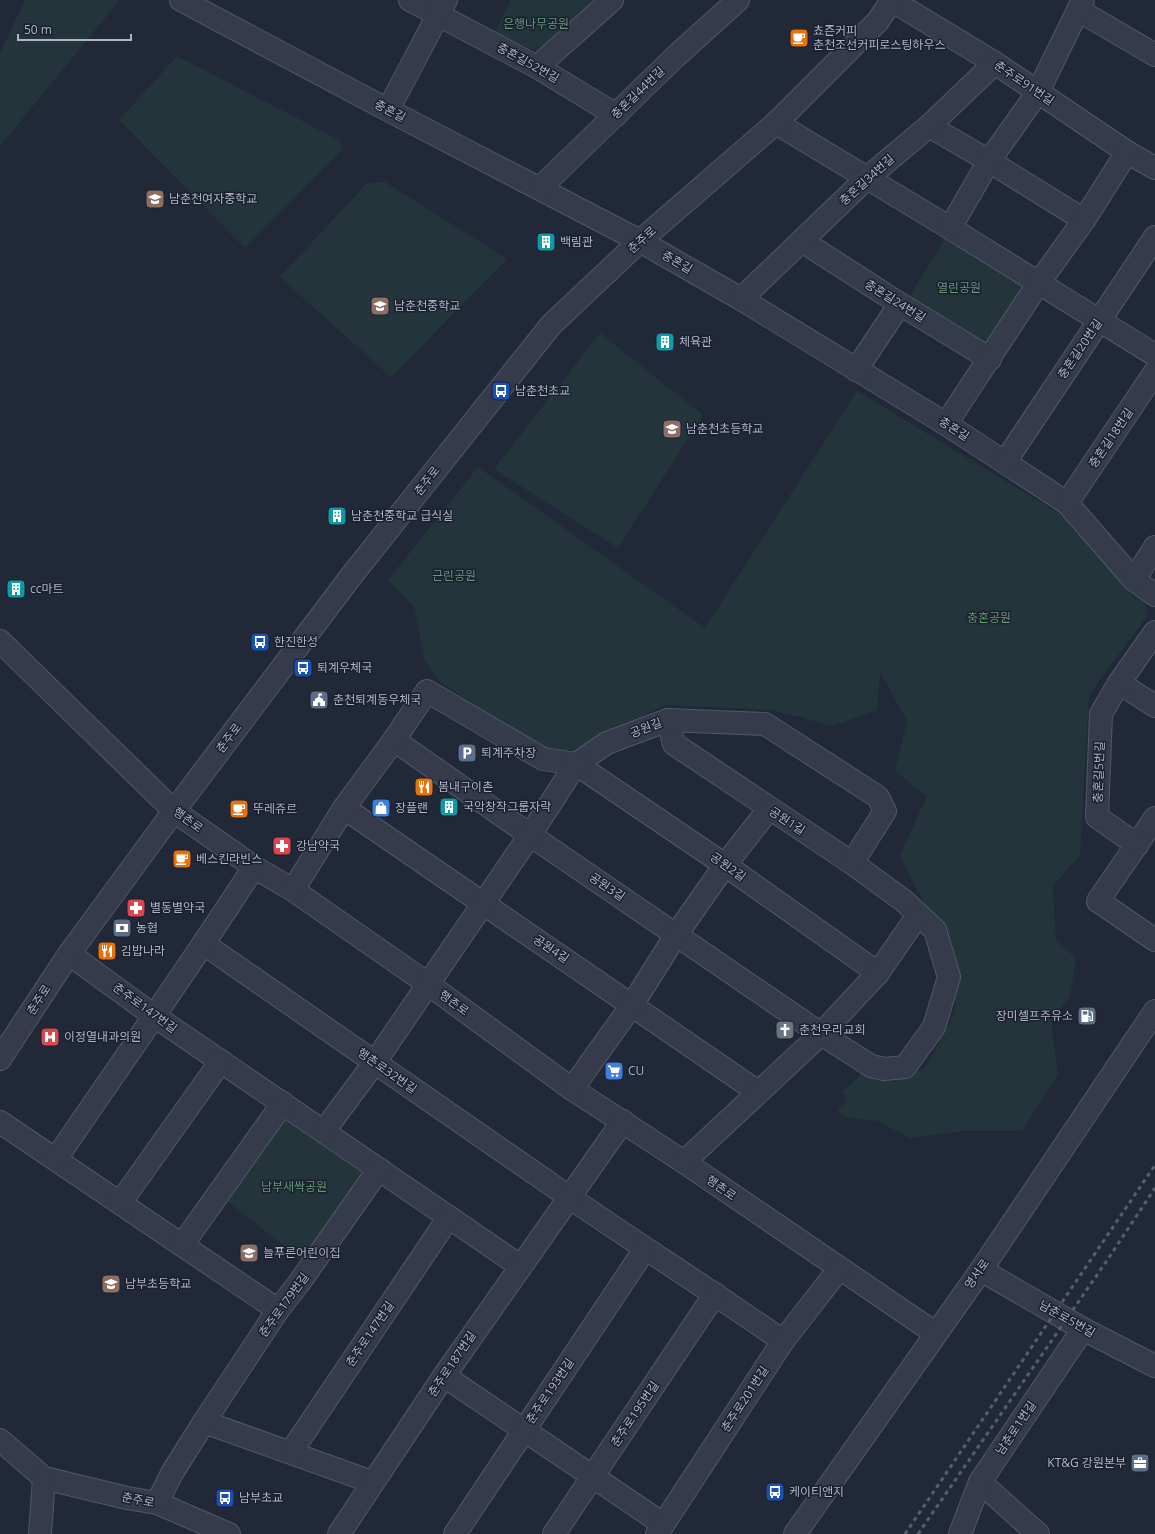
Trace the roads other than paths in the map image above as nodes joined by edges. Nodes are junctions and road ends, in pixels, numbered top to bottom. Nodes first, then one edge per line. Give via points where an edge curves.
1 (181, 0) edge
2 (410, 0) edge
3 (612, 0) edge
4 (738, 0) edge
5 (891, 0) edge
6 (1080, 5) edge
7 (442, 7) edge
8 (1155, 55) edge
9 (995, 63) junction
10 (537, 67) junction
11 (1038, 92) junction
12 (388, 110) junction
13 (616, 116) junction
14 (776, 123) junction
15 (929, 126) junction
16 (1127, 152) junction
17 (989, 161) junction
18 (1155, 168) edge
19 (867, 178) junction
20 (540, 188) junction
21 (1084, 220) junction
22 (950, 228) junction
23 (1155, 237) edge
24 (640, 241) junction
25 (802, 241) junction
26 (1038, 284) junction
27 (741, 299) junction
28 (900, 304) junction
29 (1099, 320) junction
30 (1155, 355) edge
31 (990, 359) junction
32 (856, 370) junction
33 (1155, 372) edge
34 (946, 424) junction
35 (1005, 462) junction
36 (1067, 503) junction
37 (1155, 547) edge
38 (1134, 580) junction
39 (1155, 595) edge
40 (1155, 632) edge
41 (0, 641) edge
42 (1119, 683) junction
43 (1155, 706) edge
44 (668, 720) junction
45 (394, 740) junction
46 (576, 764) junction
47 (344, 808) junction
48 (769, 809) junction
49 (174, 811) junction
50 (1155, 818) edge
51 (530, 835) junction
52 (1136, 845) junction
53 (852, 863) junction
54 (725, 865) junction
55 (254, 867) junction
56 (293, 890) junction
57 (483, 903) junction
58 (918, 915) junction
59 (676, 935) junction
60 (1155, 940) edge
61 (204, 944) junction
62 (69, 954) junction
63 (878, 973) junction
64 (428, 984) junction
65 (632, 1004) junction
66 (1155, 1011) edge
67 (154, 1015) junction
68 (821, 1034) junction
69 (0, 1059) edge
70 (221, 1061) junction
71 (375, 1062) junction
72 (572, 1089) junction
73 (758, 1092) junction
74 (283, 1103) junction
75 (622, 1121) junction
76 (0, 1122) edge
77 (324, 1131) junction
78 (56, 1159) junction
79 (684, 1162) junction
80 (379, 1169) junction
81 (570, 1198) junction
82 (120, 1203) junction
83 (448, 1217) junction
84 (182, 1245) junction
85 (645, 1249) junction
86 (520, 1266) junction
87 (839, 1269) junction
88 (981, 1270) junction
89 (715, 1294) junction
90 (278, 1310) junction
91 (1083, 1329) junction
92 (935, 1333) junction
93 (784, 1341) junction
94 (1155, 1366) edge
95 (444, 1376) junction
96 (204, 1422) junction
97 (524, 1431) junction
98 (0, 1440) edge
99 (291, 1452) junction
100 (593, 1477) junction
101 (44, 1478) junction
102 (372, 1482) junction
103 (980, 1482) junction
104 (157, 1503) junction
105 (660, 1529) edge
106 (40, 1534) edge
107 (228, 1534) edge
108 (338, 1534) edge
109 (456, 1534) edge
110 (554, 1534) edge
111 (795, 1534) edge
112 (960, 1534) edge
113 (1038, 1534) edge

1 - 12 street, 충혼길
2 - 7 street, 충혼길52번길
3 - 10 street
4 - 13 street, 충혼길44번길 via 675,57
5 - 9 street, 춘주로91번길
5 - 14 street, 춘주로 via 878,20
6 - 8 street
6 - 11 street
7 - 10 street, 충혼길52번길
7 - 12 street
9 - 11 street, 춘주로91번길
9 - 15 street, 충혼길34번길
10 - 13 street, 충혼길52번길
11 - 16 street, 춘주로91번길
11 - 17 street
12 - 20 street, 충혼길
13 - 20 street, 충혼길44번길
14 - 19 street
14 - 24 street, 춘주로
15 - 17 street
15 - 19 street, 충혼길34번길
16 - 18 street, 춘주로91번길
16 - 21 street
17 - 21 street
17 - 22 street
19 - 22 street
19 - 25 street, 충혼길34번길
20 - 24 street, 충혼길
21 - 26 street
22 - 26 street
23 - 29 street, 충혼길20번길
24 - 27 street, 충혼길
24 - 49 street, 춘주로 via 551,325 352,575
25 - 27 street, 충혼길34번길
25 - 28 street, 충혼길24번길
26 - 29 street
26 - 31 street
27 - 32 street, 충혼길
28 - 31 street, 충혼길24번길
28 - 32 street
29 - 30 street
29 - 35 street, 충혼길20번길
31 - 34 street
32 - 34 street, 충혼길
33 - 36 street, 충혼길18번길
34 - 35 street, 충혼길
35 - 36 street, 충혼길
36 - 38 street, 충혼길
37 - 38 street
38 - 39 street, 충혼길
40 - 42 street, 충혼길5번길
41 - 49 street, 행촌로
42 - 43 street
42 - 52 street, 충혼길5번길 via 1101,714 1097,817
44 - 46 street, 공원길 via 607,743
44 - 48 street, 공원1길 via 674,744
44 - 53 street, 공원길 via 765,724 878,797 885,811
45 - 46 street via 427,691 543,760
45 - 47 street
45 - 51 street, 공원3길
46 - 51 street
46 - 54 street, 공원2길
47 - 56 street
47 - 57 street, 공원4길
48 - 53 street, 공원1길
48 - 54 street
49 - 55 street, 행촌로
49 - 62 street, 춘주로
50 - 52 street
51 - 57 street
51 - 59 street, 공원3길
52 - 60 street via 1098,901
53 - 58 street, 공원1길 via 904,901
54 - 59 street
54 - 63 street, 공원2길
55 - 56 street, 행촌로
55 - 61 street
56 - 64 street, 행촌로
57 - 64 street
57 - 65 street, 공원4길
58 - 63 street
58 - 68 street, 공원1길 via 935,930 949,977 934,1027 905,1067 884,1069 871,1066
59 - 65 street
59 - 68 street, 공원3길
61 - 67 street
61 - 71 street, 행촌로32번길
62 - 67 street, 춘주로147번길
62 - 69 street, 춘주로
63 - 68 street
64 - 71 street
64 - 72 street, 행촌로
65 - 72 street
65 - 73 street, 공원4길
66 - 88 street, 영서로
67 - 70 street, 춘주로147번길
67 - 78 street
68 - 73 street
70 - 74 street, 춘주로147번길
70 - 82 street
71 - 77 street
71 - 81 street, 행촌로32번길
72 - 75 street, 행촌로
73 - 79 street
74 - 77 street, 춘주로147번길
74 - 84 street
75 - 79 street, 행촌로
75 - 81 street, 춘주로187번길
76 - 78 street
77 - 80 street, 춘주로147번길
78 - 82 street
79 - 87 street, 행촌로
80 - 83 street, 춘주로147번길
80 - 90 street, 춘주로179번길
81 - 85 street
81 - 86 street, 춘주로187번길
82 - 84 street
83 - 86 street, 춘주로147번길
83 - 99 street, 춘주로147번길
84 - 90 street
85 - 89 street
85 - 97 street, 춘주로193번길
86 - 95 street, 춘주로187번길
87 - 92 street, 행촌로
87 - 93 street, 춘주로201번길
88 - 91 street, 남춘로5번길
88 - 92 street, 영서로
89 - 93 street
89 - 100 street, 춘주로195번길
90 - 96 street, 춘주로179번길
91 - 94 street, 남춘로5번길
91 - 103 street, 남춘로1번길
92 - 111 street, 영서로
93 - 105 street, 춘주로201번길
95 - 97 street
95 - 102 street, 춘주로187번길
96 - 99 street
96 - 104 street, 춘주로179번길 via 172,1473
97 - 100 street
97 - 109 street, 춘주로193번길
98 - 101 street, 춘주로
99 - 102 street
100 - 105 street
100 - 110 street, 춘주로195번길
101 - 104 street, 춘주로
101 - 106 street
102 - 108 street, 춘주로187번길
103 - 112 street, 남춘로1번길
103 - 113 street
104 - 107 street, 춘주로

